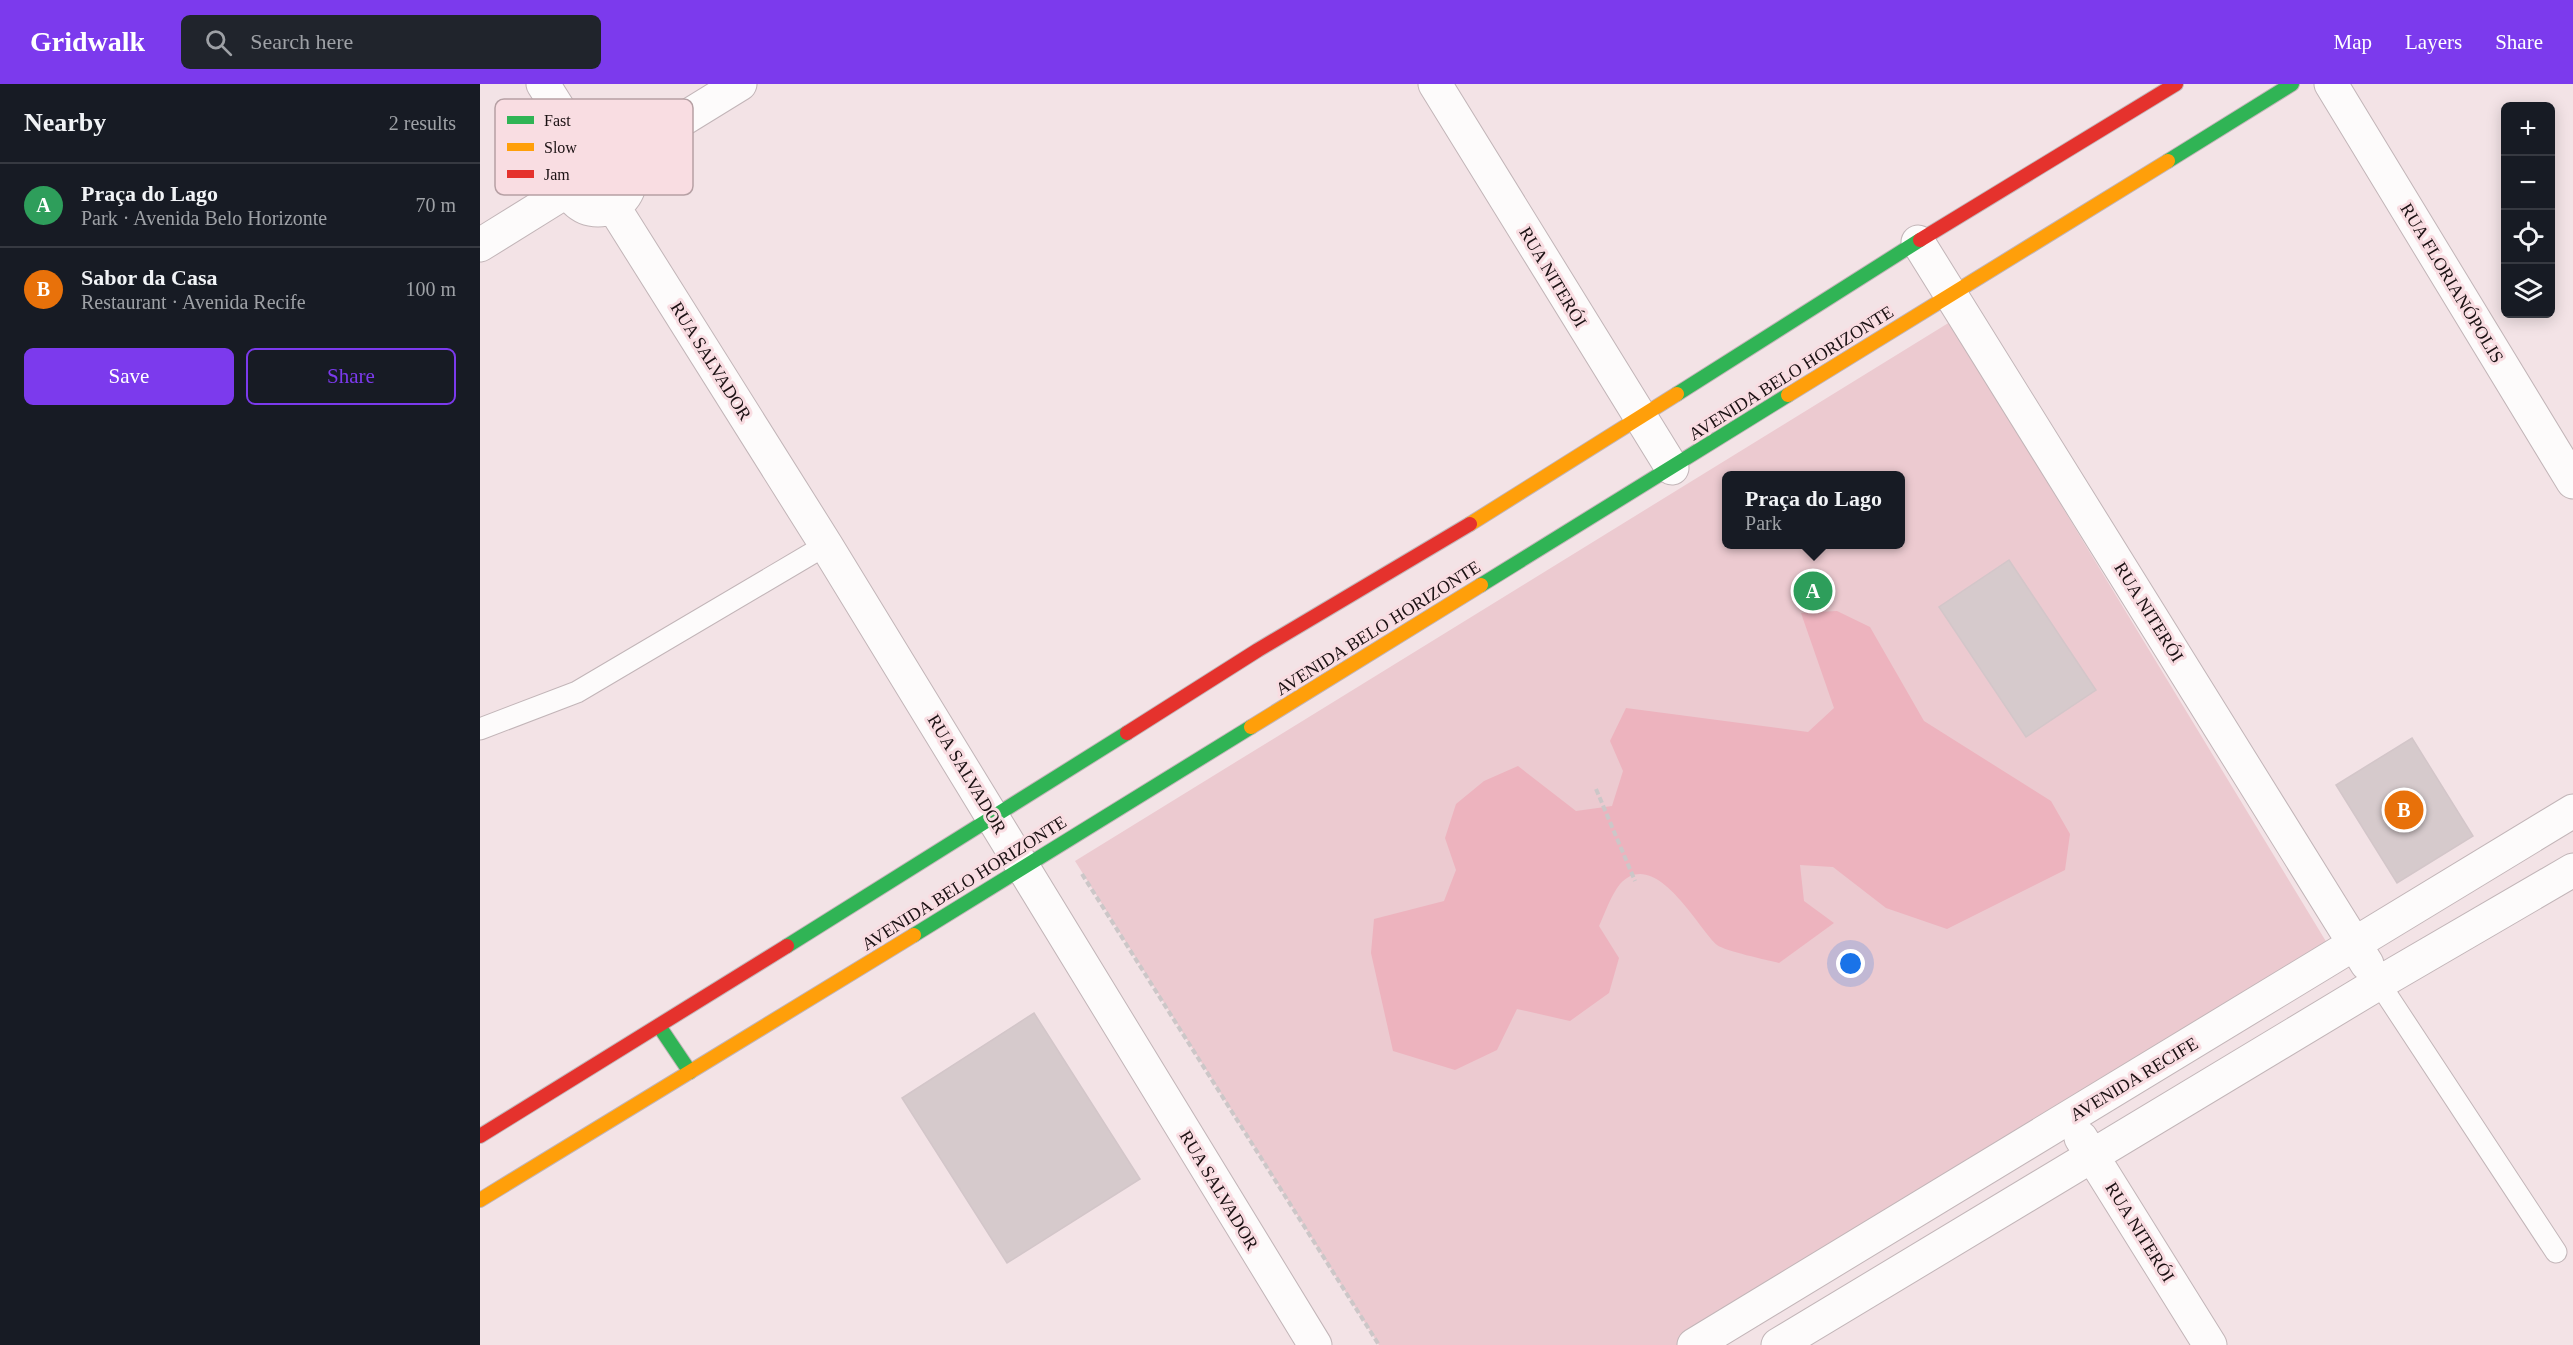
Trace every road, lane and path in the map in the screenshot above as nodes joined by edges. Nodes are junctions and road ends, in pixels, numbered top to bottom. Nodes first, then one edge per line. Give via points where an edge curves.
1 (543, 84) edge
2 (740, 84) edge
3 (1435, 84) edge
4 (2176, 84) edge
5 (2292, 84) edge
6 (2331, 84) edge
7 (552, 99) edge
8 (693, 113) edge
9 (559, 195) edge
10 (572, 195) edge
11 (626, 195) edge
12 (614, 206) junction
13 (1918, 242) junction
14 (480, 245) edge
15 (1951, 296) junction
16 (1640, 418) junction
17 (1672, 468) junction
18 (2573, 482) edge
19 (826, 545) junction
20 (480, 729) edge
21 (1596, 789) dead end
22 (2573, 811) edge
23 (994, 818) junction
24 (2529, 837) junction
25 (1023, 868) junction
26 (1079, 869) dead end
27 (2563, 876) edge
28 (1635, 881) dead end
29 (2356, 944) junction
30 (2379, 983) junction
31 (659, 1026) junction
32 (690, 1072) junction
33 (2069, 1118) junction
34 (480, 1136) edge
35 (2093, 1157) junction
36 (480, 1200) edge
37 (2556, 1252) dead end
38 (1708, 1341) edge
39 (1315, 1345) edge
40 (1379, 1345) edge
41 (1778, 1345) edge
42 (2210, 1345) edge

1 - 7 street
2 - 8 street
3 - 16 street, RUA NITERÓI
4 - 13 street
5 - 15 street, AVENIDA BELO HORIZONTE
6 - 18 street, RUA FLORIANÓPOLIS
9 - 14 street
10 - 12 street via 582,206 598,210
11 - 12 street
12 - 19 street, RUA SALVADOR
13 - 15 street, RUA NITERÓI
13 - 16 street
15 - 17 street, AVENIDA BELO HORIZONTE
15 - 29 street, RUA NITERÓI
16 - 17 street, RUA NITERÓI
16 - 23 street via 1258,650
17 - 25 street, AVENIDA BELO HORIZONTE
19 - 20 lane via 577,692
19 - 23 street, RUA SALVADOR
21 - 28 path
22 - 24 street, AVENIDA RECIFE
23 - 25 street, RUA SALVADOR
23 - 31 street
24 - 27 street
24 - 29 street, AVENIDA RECIFE
25 - 32 street, AVENIDA BELO HORIZONTE
25 - 39 street, RUA SALVADOR
26 - 40 path
27 - 30 street
29 - 30 street, RUA NITERÓI
29 - 33 street, AVENIDA RECIFE
30 - 35 street
30 - 37 lane
31 - 32 street
31 - 34 street
32 - 36 street, AVENIDA BELO HORIZONTE
33 - 35 street, RUA NITERÓI
33 - 38 street, AVENIDA RECIFE
35 - 41 street
35 - 42 street, RUA NITERÓI

